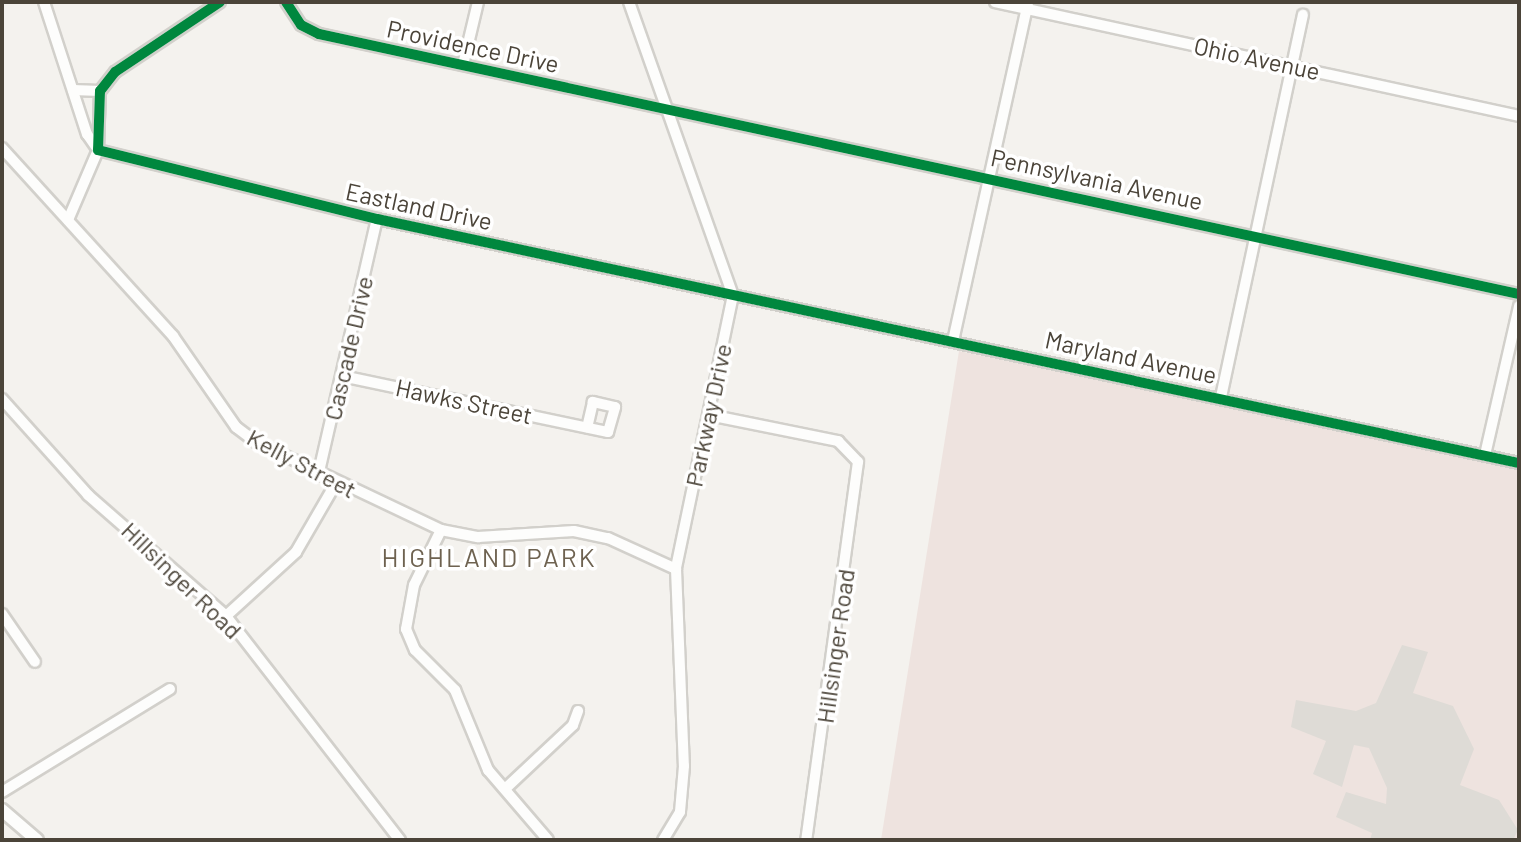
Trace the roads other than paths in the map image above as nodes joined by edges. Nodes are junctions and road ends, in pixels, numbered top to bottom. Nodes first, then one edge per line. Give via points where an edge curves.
1 (44, 2) edge
2 (220, 2) edge
3 (285, 2) edge
4 (478, 2) edge
5 (629, 2) edge
6 (995, 2) edge
7 (1028, 5) edge
8 (1303, 15) dead end
9 (463, 65) junction
10 (1294, 66) junction
11 (73, 90) junction
12 (100, 91) junction
13 (665, 108) junction
14 (1519, 116) edge
15 (2, 148) edge
16 (98, 150) junction
17 (991, 177) junction
18 (377, 219) junction
19 (68, 220) junction
20 (1258, 236) junction
21 (1519, 294) edge
22 (733, 295) junction
23 (1519, 306) edge
24 (953, 341) junction
25 (342, 376) junction
26 (1221, 397) junction
27 (2, 399) edge
28 (709, 415) junction
29 (587, 427) dead end
30 (1485, 455) junction
31 (1519, 463) edge
32 (318, 476) junction
33 (336, 483) junction
34 (442, 530) junction
35 (676, 569) junction
36 (2, 614) edge
37 (226, 616) junction
38 (35, 662) dead end
39 (170, 689) dead end
40 (578, 711) dead end
41 (506, 788) junction
42 (2, 792) edge
43 (2, 810) edge
44 (543, 839) edge
45 (37, 840) edge
46 (400, 840) edge
47 (663, 840) edge
48 (806, 840) edge

1 - 11 street
2 - 12 street via 116,72
3 - 9 street, Providence Drive via 301,24 319,34
4 - 9 street
5 - 13 street
6 - 7 street, Ohio Avenue
7 - 10 street, Ohio Avenue
7 - 17 street
8 - 10 street
9 - 13 street, Providence Drive
10 - 14 street, Ohio Avenue
10 - 20 street
11 - 12 street
11 - 16 street
12 - 16 street
13 - 17 street, Pennsylvania Avenue
13 - 22 street
15 - 19 street, Kelly Street
16 - 18 street, Eastland Drive
16 - 19 street
17 - 20 street, Pennsylvania Avenue
17 - 24 street
18 - 22 street, Eastland Drive
18 - 25 street, Cascade Drive
19 - 32 street, Kelly Street via 173,336 236,427
20 - 21 street, Pennsylvania Avenue
20 - 26 street
22 - 24 street, Maryland Avenue
22 - 28 street, Parkway Drive
23 - 30 street
24 - 26 street, Maryland Avenue
25 - 29 street, Hawks Street
25 - 32 street, Cascade Drive
26 - 30 street, Maryland Avenue
27 - 37 street, Hillsinger Road via 88,495
28 - 35 street, Parkway Drive
28 - 48 street, Hillsinger Road via 838,441 852,452 859,473
30 - 31 street, Maryland Avenue
32 - 33 street, Kelly Street
33 - 34 street, Kelly Street
33 - 37 street via 296,552
34 - 35 street, Kelly Street via 478,537 574,531 608,538
34 - 41 street via 414,585 406,629 415,650 455,690 473,744
35 - 47 street, Parkway Drive via 684,766 680,812
36 - 38 street
37 - 46 street, Hillsinger Road
39 - 42 street
40 - 41 street via 573,724
41 - 44 street
43 - 45 street

